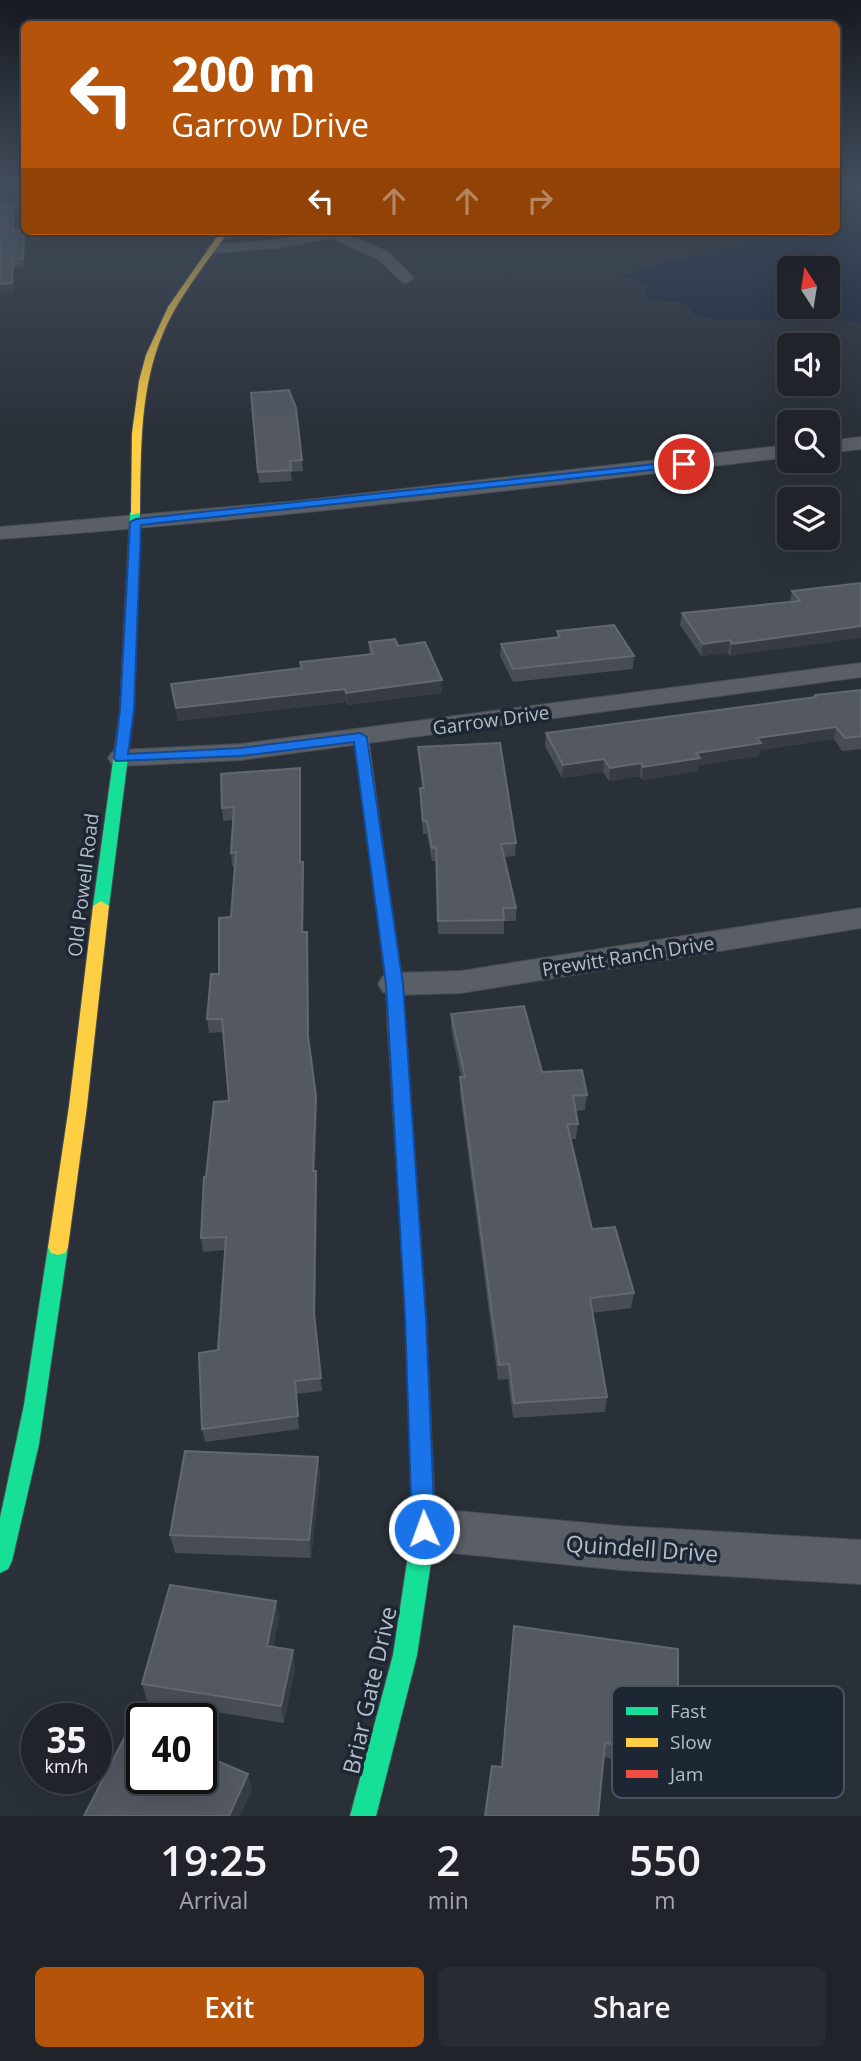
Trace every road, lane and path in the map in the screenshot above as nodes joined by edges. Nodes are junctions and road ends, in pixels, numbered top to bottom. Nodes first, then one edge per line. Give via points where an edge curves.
1 (199, 268) edge
2 (400, 268) edge
3 (406, 278) dead end
4 (861, 443) edge
5 (840, 446) edge
6 (777, 452) edge
7 (136, 522) junction
8 (0, 533) edge
9 (861, 670) edge
10 (360, 737) junction
11 (121, 758) junction
12 (861, 918) edge
13 (394, 984) junction
14 (424, 1529) junction
15 (0, 1561) edge
16 (861, 1562) edge
17 (363, 1816) edge

1 - 7 street, Old Powell Road via 171,308 148,365 137,417
2 - 3 street
4 - 5 street
6 - 7 street
7 - 8 street
7 - 11 street, Old Powell Road
9 - 10 street, Garrow Drive
10 - 11 street, Garrow Drive via 241,752
10 - 13 street, Briar Gate Drive
11 - 15 street, Old Powell Road via 37,1392
12 - 13 street, Prewitt Ranch Drive via 488,978
13 - 14 street, Briar Gate Drive via 416,1317
14 - 16 street, Quindell Drive via 620,1548
14 - 17 street, Briar Gate Drive via 405,1655

